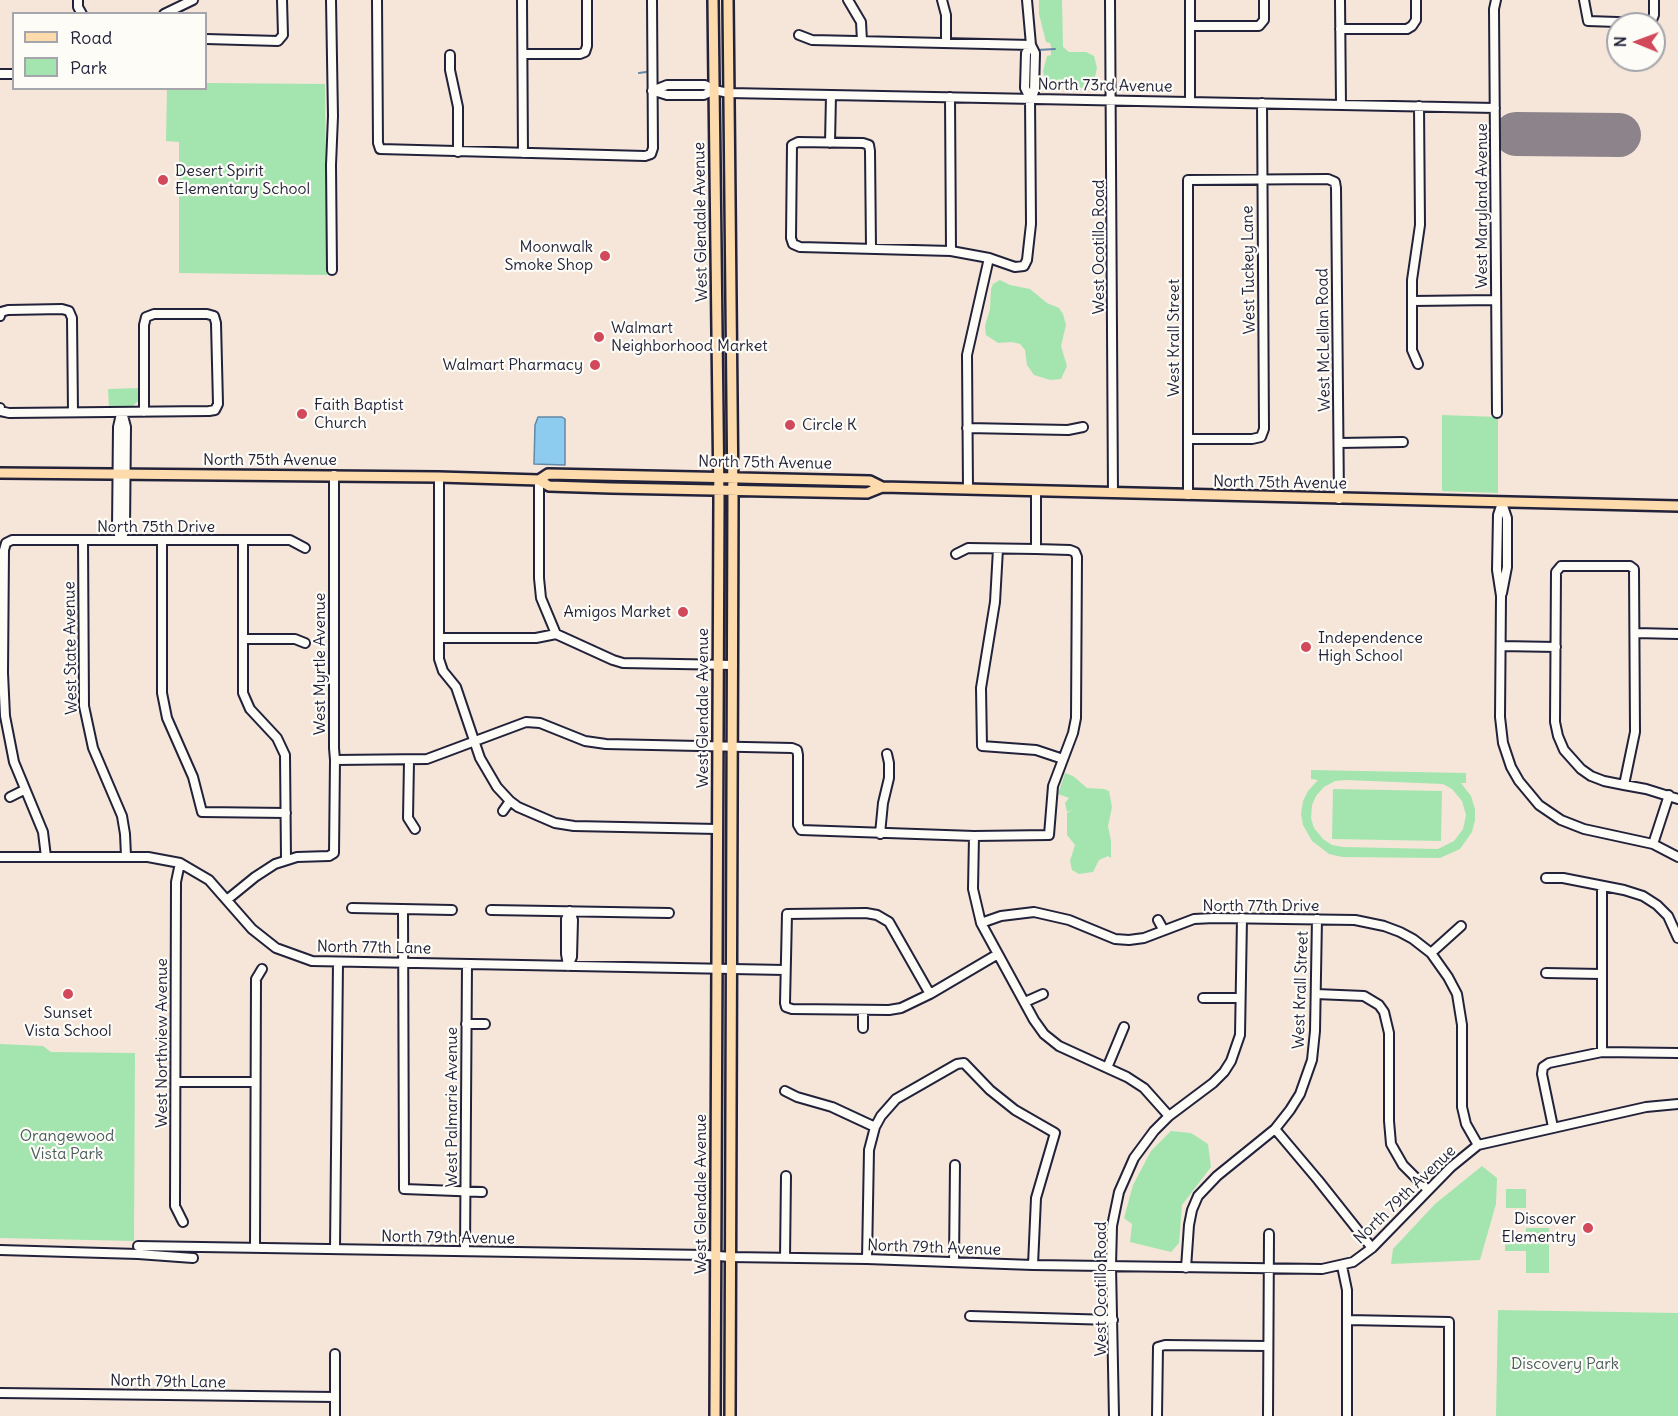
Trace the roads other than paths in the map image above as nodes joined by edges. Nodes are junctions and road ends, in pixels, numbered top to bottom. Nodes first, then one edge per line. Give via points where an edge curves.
1 (193, 0) edge
2 (282, 0) edge
3 (332, 0) edge
4 (377, 0) edge
5 (522, 0) edge
6 (587, 0) edge
7 (652, 0) edge
8 (713, 0) edge
9 (728, 0) edge
10 (848, 0) edge
11 (942, 0) edge
12 (1027, 0) edge
13 (1110, 0) edge
14 (1190, 0) edge
15 (1264, 0) edge
16 (1340, 0) edge
17 (1416, 0) edge
18 (1496, 0) edge
19 (1584, 0) edge
20 (1654, 0) edge
21 (168, 12) edge
22 (1190, 26) junction
23 (1341, 29) junction
24 (799, 35) dead end
25 (207, 39) edge
26 (862, 41) junction
27 (946, 43) junction
28 (1031, 45) junction
29 (523, 54) junction
30 (450, 55) dead end
31 (714, 90) junction
32 (652, 91) junction
33 (729, 93) junction
34 (831, 95) junction
35 (950, 97) junction
36 (1030, 98) junction
37 (1111, 99) junction
38 (1190, 101) junction
39 (1262, 103) junction
40 (1341, 104) junction
41 (1419, 106) junction
42 (1495, 108) junction
43 (830, 143) junction
44 (459, 152) junction
45 (523, 153) junction
46 (1262, 178) junction
47 (871, 248) junction
48 (951, 250) junction
49 (989, 258) junction
50 (332, 270) dead end
51 (1496, 300) junction
52 (1412, 301) junction
53 (0, 314) edge
54 (1418, 364) dead end
55 (0, 409) edge
56 (73, 412) junction
57 (122, 412) junction
58 (144, 412) junction
59 (1497, 413) dead end
60 (1083, 427) dead end
61 (967, 428) junction
62 (1188, 439) junction
63 (1403, 442) dead end
64 (1339, 443) junction
65 (0, 472) edge
66 (122, 474) junction
67 (334, 475) junction
68 (438, 477) junction
69 (719, 478) junction
70 (733, 478) junction
71 (539, 480) junction
72 (882, 487) junction
73 (968, 489) junction
74 (719, 490) junction
75 (733, 490) junction
76 (1036, 491) junction
77 (1113, 493) junction
78 (1188, 495) junction
79 (1339, 499) junction
80 (1502, 503) junction
81 (1678, 506) edge
82 (83, 540) junction
83 (121, 540) junction
84 (162, 540) junction
85 (243, 540) junction
86 (305, 549) dead end
87 (998, 549) junction
88 (1036, 549) junction
89 (956, 554) dead end
90 (1636, 633) junction
91 (556, 634) junction
92 (1678, 634) edge
93 (439, 638) junction
94 (243, 639) junction
95 (305, 643) dead end
96 (1501, 646) junction
97 (1556, 647) junction
98 (718, 665) junction
99 (733, 665) junction
100 (474, 742) junction
101 (718, 747) junction
102 (732, 748) junction
103 (887, 754) dead end
104 (1063, 759) junction
105 (335, 760) junction
106 (409, 761) junction
107 (1624, 785) junction
108 (24, 790) junction
109 (1669, 795) junction
110 (10, 796) dead end
111 (1678, 799) edge
112 (510, 801) junction
113 (503, 811) dead end
114 (286, 813) junction
115 (415, 829) dead end
116 (717, 829) junction
117 (880, 834) junction
118 (974, 836) junction
119 (1653, 844) junction
120 (126, 856) junction
121 (0, 857) edge
122 (46, 857) junction
123 (1678, 857) edge
124 (286, 860) junction
125 (180, 862) junction
126 (1546, 878) dead end
127 (1602, 886) junction
128 (228, 899) junction
129 (352, 908) dead end
130 (403, 909) junction
131 (452, 910) dead end
132 (491, 910) dead end
133 (570, 911) junction
134 (669, 913) dead end
135 (895, 914) dead end
136 (1242, 918) junction
137 (1317, 919) junction
138 (1158, 920) dead end
139 (889, 922) junction
140 (981, 923) junction
141 (1461, 926) dead end
142 (1163, 929) junction
143 (1678, 938) edge
144 (1431, 953) junction
145 (998, 954) junction
146 (338, 962) junction
147 (403, 963) junction
148 (467, 964) junction
149 (568, 966) junction
150 (262, 969) dead end
151 (717, 969) junction
152 (731, 969) junction
153 (785, 970) junction
154 (1546, 973) dead end
155 (1601, 974) junction
156 (930, 994) junction
157 (1043, 994) dead end
158 (1316, 994) junction
159 (1203, 998) dead end
160 (1240, 998) junction
161 (1025, 1002) junction
162 (863, 1010) junction
163 (466, 1024) junction
164 (485, 1024) dead end
165 (1124, 1027) dead end
166 (863, 1028) dead end
167 (1602, 1052) junction
168 (1678, 1053) edge
169 (1107, 1068) junction
170 (176, 1082) junction
171 (255, 1082) junction
172 (785, 1091) dead end
173 (1678, 1104) edge
174 (1169, 1116) junction
175 (875, 1126) junction
176 (1553, 1127) junction
177 (1275, 1129) junction
178 (1478, 1145) junction
179 (956, 1165) dead end
180 (786, 1176) dead end
181 (1428, 1190) junction
182 (465, 1192) junction
183 (482, 1192) dead end
184 (183, 1222) dead end
185 (1269, 1234) dead end
186 (138, 1246) dead end
187 (255, 1248) junction
188 (1372, 1248) junction
189 (0, 1250) edge
190 (335, 1250) junction
191 (465, 1251) junction
192 (716, 1257) junction
193 (730, 1257) junction
194 (193, 1258) dead end
195 (785, 1258) junction
196 (867, 1259) junction
197 (954, 1262) junction
198 (1033, 1265) junction
199 (1112, 1266) junction
200 (1342, 1266) junction
201 (1186, 1268) junction
202 (1269, 1270) junction
203 (970, 1316) dead end
204 (1113, 1320) junction
205 (1348, 1320) junction
206 (1268, 1346) junction
207 (335, 1354) dead end
208 (0, 1393) edge
209 (335, 1397) junction
210 (335, 1416) edge
211 (715, 1416) edge
212 (730, 1416) edge
213 (1114, 1416) edge
214 (1157, 1416) edge
215 (1268, 1416) edge
216 (1347, 1416) edge
217 (1449, 1416) edge

1 - 21 street
2 - 25 street via 281,39
3 - 50 street
4 - 44 street via 380,149
5 - 29 street
6 - 29 street via 585,52
7 - 32 street
8 - 31 main road, West Glendale Avenue
9 - 33 main road, West Glendale Avenue
10 - 26 street via 861,22
11 - 27 street
12 - 28 street
13 - 37 street, West Ocotillo Road
14 - 22 street
15 - 22 street via 1264,20 1259,26
16 - 23 street
17 - 23 street via 1416,20 1407,29
18 - 42 street, West Maryland Avenue
19 - 20 street via 1588,21 1646,23 1654,15
22 - 38 street
23 - 40 street
24 - 26 street via 812,40
26 - 27 street
27 - 28 street
28 - 36 street via 1035,54 1034,92
29 - 45 street
30 - 44 street via 458,107
31 - 32 street, North 73rd Avenue via 705,85 677,85
31 - 33 street, North 73rd Avenue
31 - 69 main road, West Glendale Avenue
32 - 45 street via 651,154
33 - 34 street, North 73rd Avenue
33 - 70 main road, West Glendale Avenue
34 - 35 street, North 73rd Avenue
34 - 43 street
35 - 36 street, North 73rd Avenue
35 - 48 street
36 - 37 street, North 73rd Avenue
36 - 49 street via 1031,224 1027,260 1023,266 1015,267
37 - 38 street, North 73rd Avenue
37 - 77 street, West Ocotillo Road
38 - 39 street, North 73rd Avenue
39 - 40 street, North 73rd Avenue
39 - 46 street, West Tuckey Lane
40 - 41 street, North 73rd Avenue
41 - 42 street, North 73rd Avenue
41 - 52 street via 1420,225
42 - 51 street, West Maryland Avenue
43 - 47 street via 868,145
43 - 47 street via 792,145 790,238 800,247
44 - 45 street
46 - 62 street, West Tuckey Lane via 1264,429 1261,437
46 - 62 street, West Krall Street via 1188,180
46 - 64 street, West McLellan Road via 1335,182
47 - 48 street
48 - 49 street
49 - 61 street via 968,348
51 - 52 street
51 - 59 street, West Maryland Avenue
52 - 54 street via 1412,350
53 - 56 street via 69,311
55 - 56 street via 9,413
56 - 57 street
57 - 58 street
57 - 66 street
58 - 58 street via 146,317 214,316 216,410
60 - 61 street
61 - 73 street
62 - 78 street, West Krall Street
63 - 64 street
64 - 79 street, West McLellan Road
65 - 66 main road, North 75th Avenue
66 - 67 main road, North 75th Avenue
66 - 83 street via 125,529
67 - 68 main road, North 75th Avenue
67 - 105 street, West Myrtle Avenue
68 - 71 main road, North 75th Avenue
68 - 93 street
69 - 70 main road, North 75th Avenue
69 - 71 main road, North 75th Avenue via 548,474
69 - 74 main road, West Glendale Avenue
70 - 72 main road, North 75th Avenue via 870,481
70 - 75 main road, West Glendale Avenue
71 - 74 main road, North 75th Avenue via 549,486
71 - 91 street via 541,598
72 - 73 main road, North 75th Avenue
72 - 75 main road, North 75th Avenue via 867,493
73 - 76 main road, North 75th Avenue
74 - 75 main road, North 75th Avenue
74 - 98 main road, West Glendale Avenue
75 - 99 main road, West Glendale Avenue
76 - 77 main road, North 75th Avenue
76 - 88 street
77 - 78 main road, North 75th Avenue
78 - 79 main road, North 75th Avenue
79 - 80 main road, North 75th Avenue
80 - 81 main road, North 75th Avenue
80 - 96 street via 1507,518 1507,557 1501,596
82 - 83 street, North 75th Drive
82 - 108 street, North 75th Drive via 6,543 4,709 9,745
82 - 120 street, West State Avenue via 84,706 93,748 122,816
83 - 84 street, North 75th Drive
84 - 85 street, North 75th Drive
84 - 114 street via 162,693 167,718 193,777 202,812
85 - 86 street, North 75th Drive via 290,540
85 - 94 street
87 - 88 street
87 - 89 street via 968,548
87 - 104 street via 995,602 981,688 982,746 1029,749
88 - 104 street via 1070,550 1077,557 1076,718
90 - 92 street
90 - 97 street via 1634,569 1561,566 1557,568
90 - 107 street via 1635,732
91 - 93 street via 536,638
91 - 98 street via 623,663
93 - 100 street via 443,671 460,696
94 - 95 street via 295,639
94 - 114 street via 246,702 277,738 285,755
96 - 97 street
96 - 119 street via 1503,743 1511,767 1527,792 1539,805 1571,825
97 - 107 street via 1557,736 1581,769 1591,776
98 - 99 street
98 - 101 main road, West Glendale Avenue
99 - 102 main road, West Glendale Avenue
100 - 101 street via 533,722 597,743
100 - 106 street via 427,759
100 - 112 street via 488,773
101 - 102 street
101 - 116 main road, West Glendale Avenue
102 - 117 street via 797,750 801,830
102 - 152 main road, West Glendale Avenue
103 - 117 street via 889,778
104 - 118 street via 1051,798 1049,835
105 - 106 street
105 - 124 street, West Myrtle Avenue via 334,853
106 - 115 street via 408,818
107 - 109 street
108 - 110 street
108 - 122 street via 43,832
109 - 111 street
109 - 119 street
112 - 113 street
112 - 116 street via 547,820 574,826
114 - 124 street
116 - 151 main road, West Glendale Avenue
117 - 118 street
118 - 140 street via 973,889
119 - 123 street
120 - 122 street, North 77th Lane
120 - 125 street, North 77th Lane
121 - 122 street, North 77th Lane
124 - 128 street via 255,877
125 - 128 street, North 77th Lane via 204,876
125 - 170 street, West Northview Avenue via 176,882
126 - 127 street
127 - 143 street via 1643,896 1657,905 1668,916
127 - 155 street
128 - 146 street, North 77th Lane via 252,929 276,948 312,961
129 - 130 street
130 - 131 street
130 - 147 street
132 - 133 street
133 - 134 street
133 - 149 street via 566,919
135 - 139 street
136 - 137 street, North 77th Drive
136 - 142 street, North 77th Drive via 1194,919
136 - 160 street
137 - 144 street, North 77th Drive via 1384,926 1413,939
137 - 158 street, West Krall Street
138 - 142 street
139 - 153 street via 866,913 787,914
139 - 156 street
140 - 142 street, North 77th Drive via 1034,912 1069,920 1115,939 1144,938
140 - 145 street
141 - 144 street
144 - 178 street, North 77th Drive via 1457,994 1463,1041 1462,1107
145 - 156 street
145 - 161 street
146 - 147 street, North 77th Lane
146 - 190 street
147 - 148 street, North 77th Lane
147 - 182 street via 404,1189
148 - 149 street, North 77th Lane
148 - 163 street, West Palmarie Avenue
149 - 151 street, North 77th Lane
150 - 171 street via 256,979
151 - 152 street, North 77th Lane
151 - 192 main road, West Glendale Avenue
152 - 153 street, North 77th Lane
152 - 193 main road, West Glendale Avenue
153 - 162 street via 786,1008
154 - 155 street
155 - 167 street
156 - 162 street via 901,1008
157 - 161 street
158 - 177 street, West Krall Street via 1314,1047 1306,1077 1295,1102
158 - 181 street via 1364,996 1379,1005 1389,1032 1391,1144 1403,1165
159 - 160 street
160 - 174 street via 1240,1035 1231,1061 1213,1083
161 - 169 street via 1044,1034 1084,1059
162 - 166 street
163 - 164 street
163 - 182 street, West Palmarie Avenue
165 - 169 street
167 - 168 street
167 - 176 street via 1543,1067
169 - 174 street via 1144,1089
170 - 171 street
170 - 184 street, West Northview Avenue via 175,1206
171 - 187 street
172 - 175 street
173 - 176 street, North 79th Avenue
174 - 199 street, West Ocotillo Road via 1142,1146 1119,1191 1112,1226
175 - 196 street via 869,1150
175 - 198 street via 896,1099 964,1063 990,1090 1055,1133 1036,1198
176 - 178 street, North 79th Avenue
177 - 188 street
177 - 201 street, West Krall Street via 1198,1196 1188,1225
178 - 181 street, North 79th Avenue
179 - 197 street
180 - 195 street
181 - 188 street, North 79th Avenue
182 - 183 street
182 - 191 street, West Palmarie Avenue
185 - 202 street
186 - 187 street, North 79th Avenue
187 - 190 street, North 79th Avenue
188 - 200 street, North 79th Avenue
189 - 194 street
190 - 191 street, North 79th Avenue
191 - 192 street, North 79th Avenue
192 - 193 street, North 79th Avenue
192 - 211 main road, West Glendale Avenue
193 - 195 street, North 79th Avenue
193 - 212 main road, West Glendale Avenue
195 - 196 street, North 79th Avenue
196 - 197 street, North 79th Avenue
197 - 198 street, North 79th Avenue
198 - 199 street, North 79th Avenue
199 - 201 street, North 79th Avenue
199 - 204 street, West Ocotillo Road
200 - 202 street, North 79th Avenue
200 - 205 street via 1347,1283
201 - 202 street, North 79th Avenue
202 - 206 street
203 - 204 street
204 - 213 street, West Ocotillo Road
205 - 216 street
205 - 217 street via 1449,1322
206 - 214 street via 1158,1347
206 - 215 street
207 - 209 street
208 - 209 street, North 79th Lane
209 - 210 street

